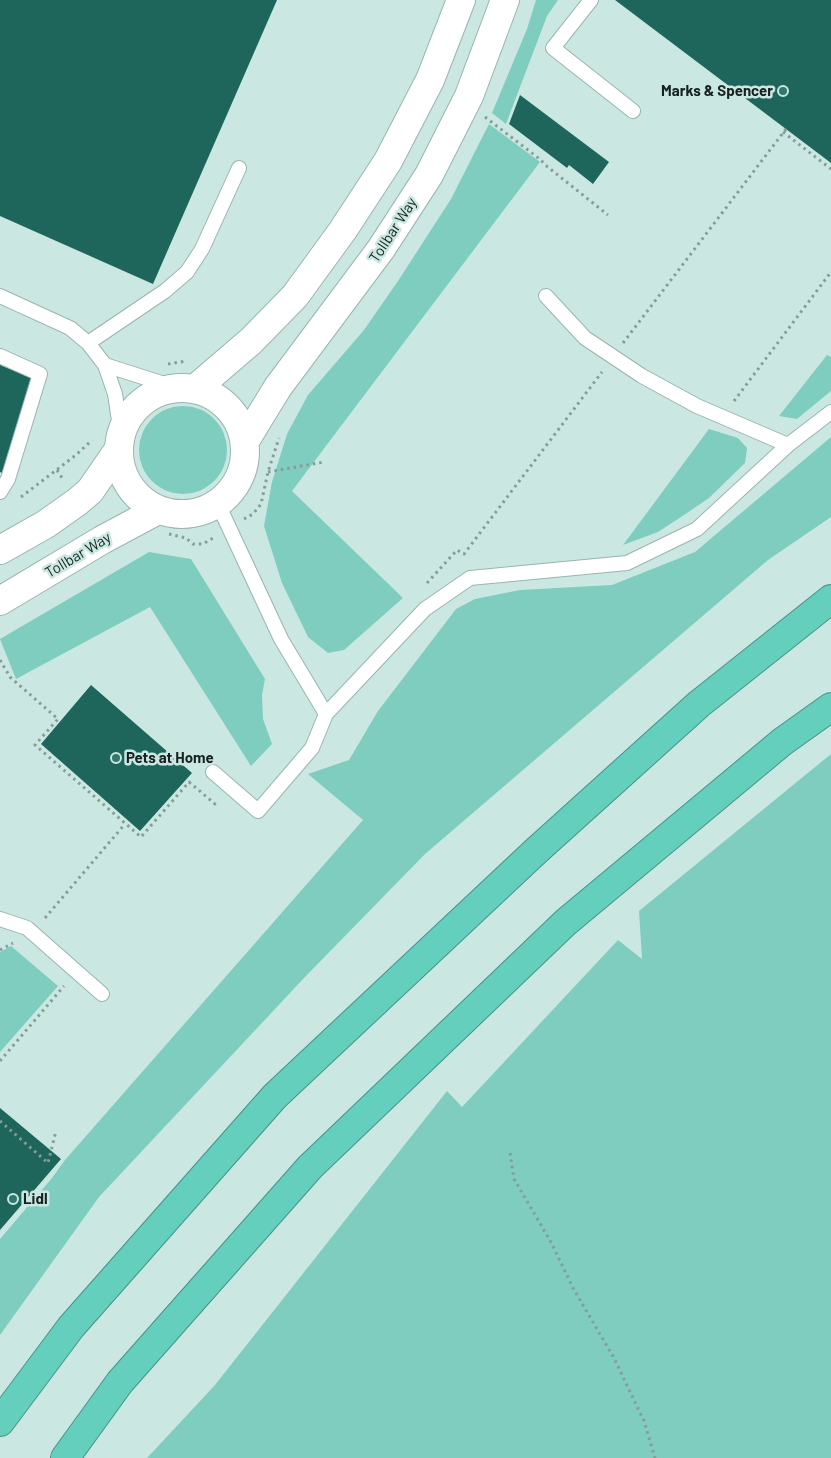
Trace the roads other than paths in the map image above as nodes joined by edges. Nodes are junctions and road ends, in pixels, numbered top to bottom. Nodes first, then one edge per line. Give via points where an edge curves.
1 (461, 0) edge
2 (505, 0) edge
3 (591, 0) edge
4 (633, 111) dead end
5 (239, 168) dead end
6 (0, 296) edge
7 (546, 296) dead end
8 (88, 343) junction
9 (0, 356) edge
10 (105, 365) junction
11 (186, 389) junction
12 (831, 412) edge
13 (112, 440) junction
14 (245, 440) junction
15 (788, 445) junction
16 (0, 492) edge
17 (218, 504) junction
18 (158, 510) junction
19 (0, 550) edge
20 (831, 599) edge
21 (0, 601) edge
22 (831, 707) edge
23 (326, 714) junction
24 (212, 772) dead end
25 (0, 918) edge
26 (102, 994) dead end
27 (0, 1422) edge
28 (65, 1458) edge

1 - 11 main road via 426,88 388,161 343,230 295,296 252,342
2 - 14 main road, Tollbar Way via 469,96 429,174 381,249 278,387
3 - 4 lane via 553,48
5 - 8 lane via 202,248 187,272 166,291
6 - 8 lane via 70,328
7 - 15 lane via 585,338 612,358 689,402
8 - 10 lane
9 - 16 lane via 40,374 8,479
10 - 11 lane
10 - 13 lane via 115,394
11 - 13 main road via 162,391 148,398 136,408
11 - 14 main road via 213,396 228,408 239,423
12 - 15 lane
13 - 18 main road via 129,486
13 - 19 main road via 90,491 46,524
14 - 17 main road via 246,459 241,477
15 - 23 lane via 697,529 627,562 470,578 425,609
17 - 18 main road via 198,513 178,515
17 - 23 lane via 281,639
18 - 21 main road, Tollbar Way
20 - 27 highway via 699,704 536,851 275,1096 71,1327
22 - 28 highway via 782,742 566,922 310,1167 120,1382
23 - 24 lane via 312,748 258,811
25 - 26 lane via 27,928

